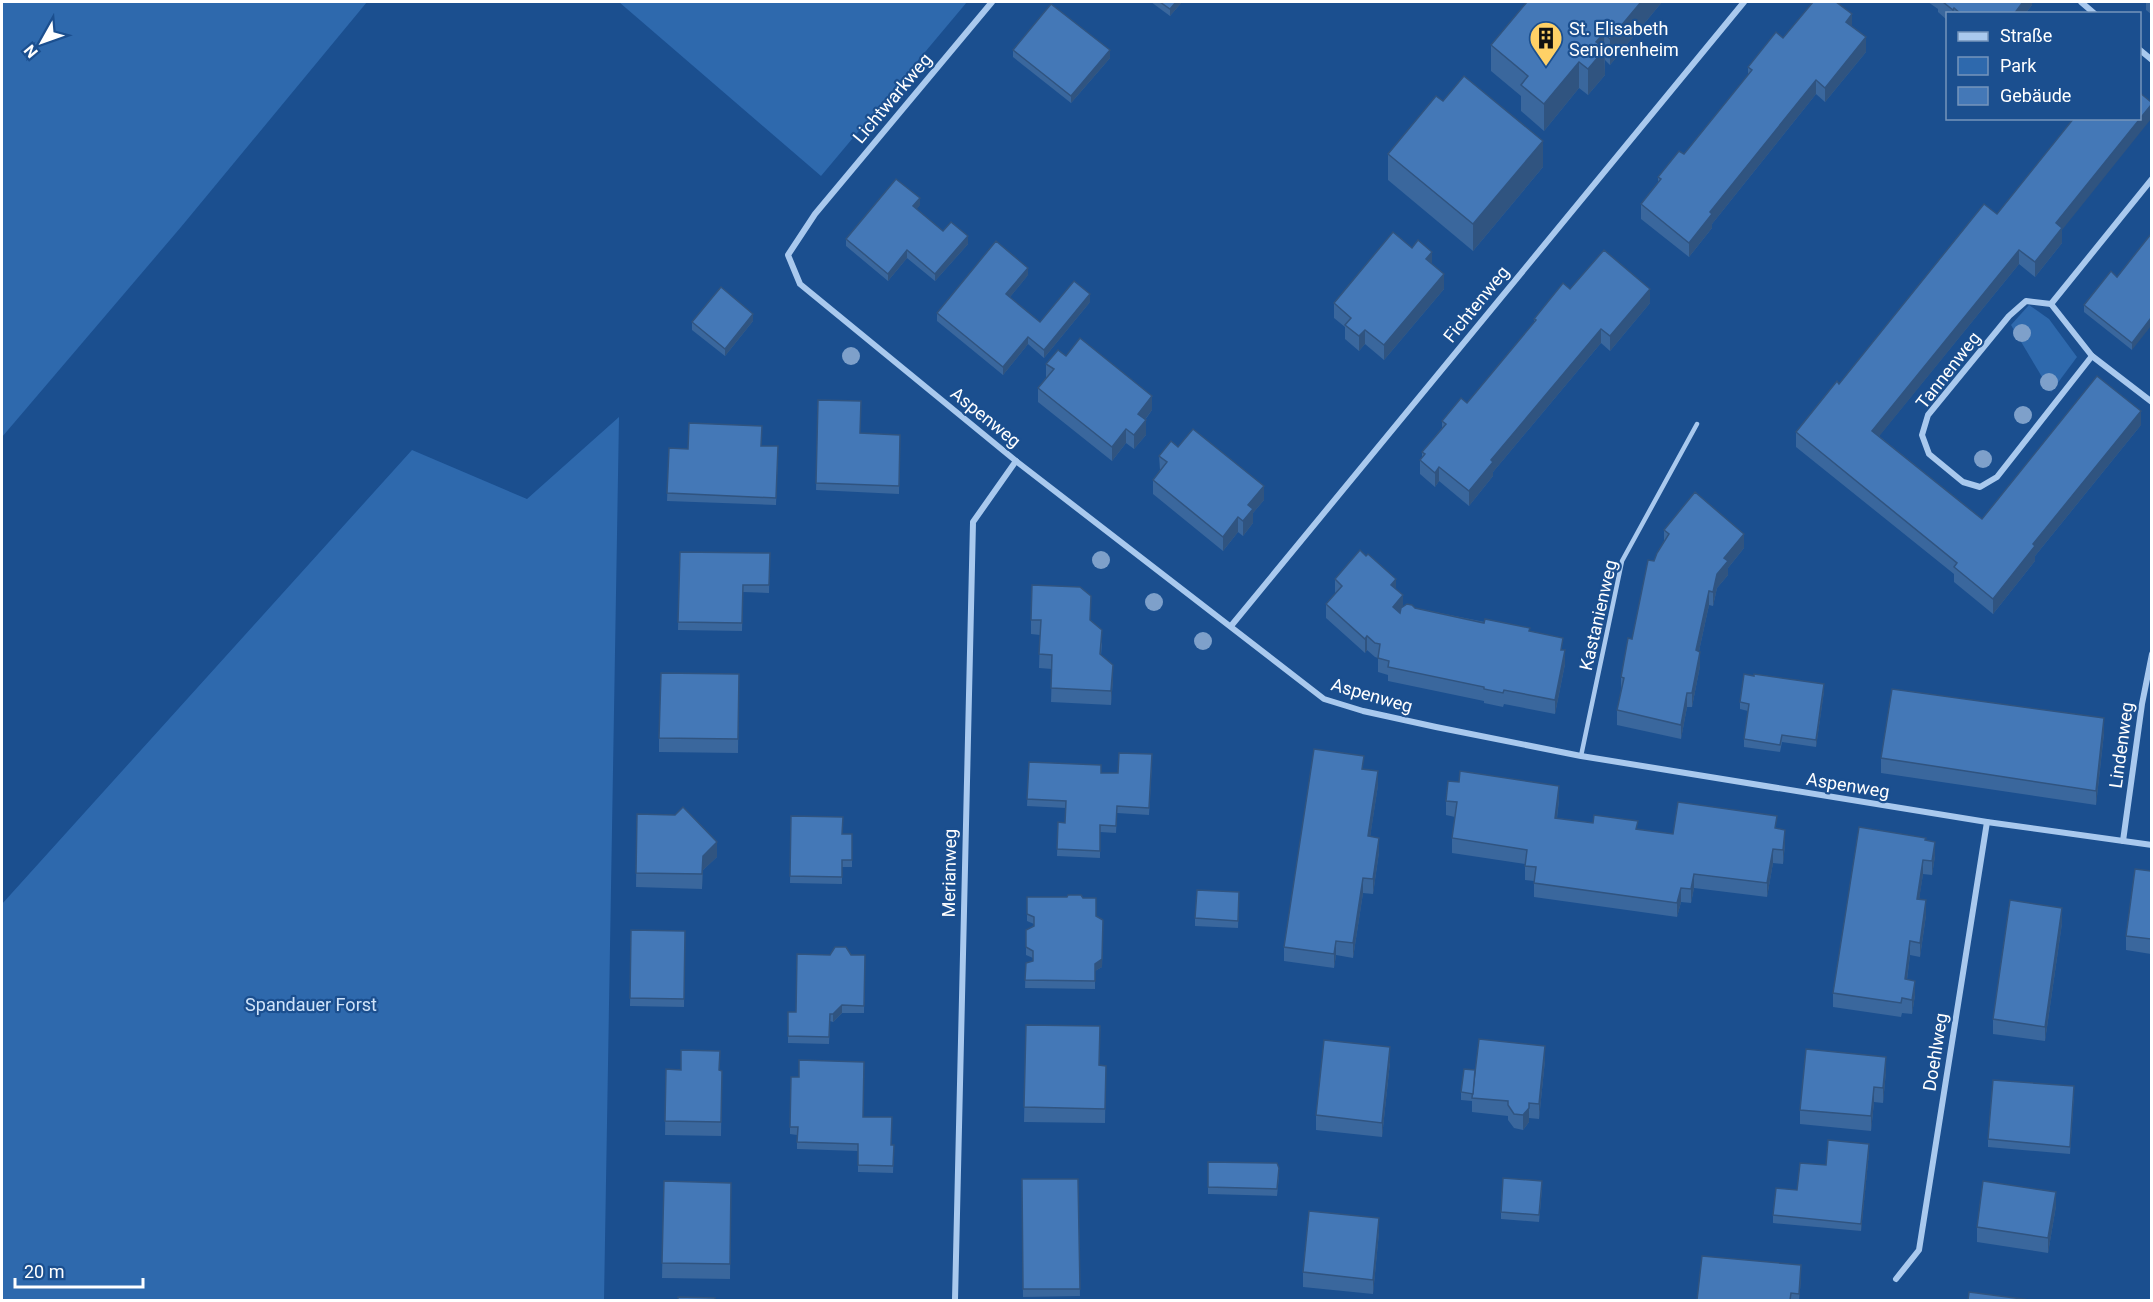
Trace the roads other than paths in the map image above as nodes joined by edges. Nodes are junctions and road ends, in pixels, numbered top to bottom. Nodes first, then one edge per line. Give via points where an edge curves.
1 (992, 2) edge
2 (1744, 2) edge
3 (2081, 2) edge
4 (2093, 12) edge
5 (2151, 179) edge
6 (815, 214) joint
7 (2051, 304) junction
8 (2092, 356) junction
9 (2151, 402) edge
10 (1697, 424) dead end
11 (1016, 461) junction
12 (1231, 626) junction
13 (2151, 654) edge
14 (1581, 756) junction
15 (1987, 822) junction
16 (2123, 841) junction
17 (2151, 845) edge
18 (1896, 1279) dead end
19 (955, 1300) edge

1 - 6 street, Lichtwarkweg
2 - 12 street, Fichtenweg
3 - 4 street
5 - 7 street
6 - 11 street, Aspenweg via 788,255 800,284
7 - 8 street
7 - 8 street, Tannenweg via 2026,301 2009,316 1928,415 1922,435 1929,454 1963,482 1980,488 1997,477
8 - 9 street
10 - 14 lane, Kastanienweg via 1622,561
11 - 12 street, Aspenweg
11 - 19 street, Merianweg via 973,522
12 - 14 street, Aspenweg via 1324,699 1425,725
13 - 16 street, Lindenweg
14 - 15 street, Aspenweg
15 - 16 street, Aspenweg
15 - 18 street, Doehlweg via 1919,1250
16 - 17 street, Aspenweg

